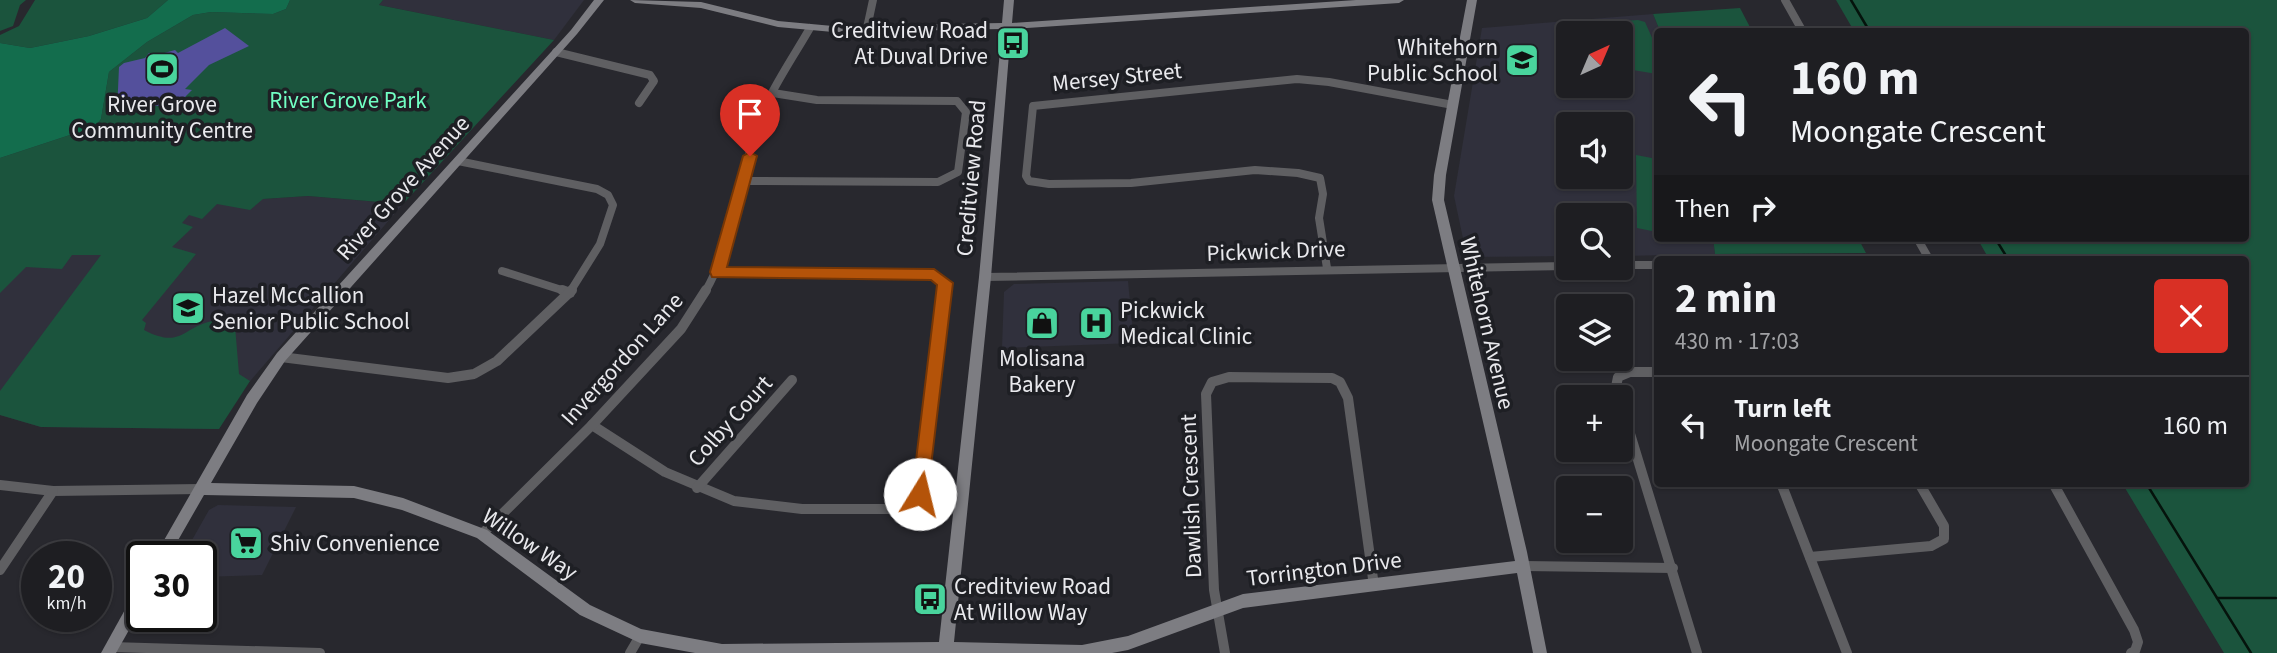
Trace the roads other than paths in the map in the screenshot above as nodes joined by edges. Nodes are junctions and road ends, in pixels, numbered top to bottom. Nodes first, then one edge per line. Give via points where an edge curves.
1 (599, 0) edge
2 (635, 0) edge
3 (873, 0) edge
4 (1009, 0) edge
5 (1399, 0) edge
6 (1472, 0) edge
7 (1786, 0) edge
8 (702, 2) edge
9 (1007, 27) junction
10 (810, 28) junction
11 (1801, 28) edge
12 (866, 29) junction
13 (556, 52) junction
14 (773, 93) junction
15 (639, 103) dead end
16 (1453, 105) junction
17 (458, 161) junction
18 (744, 181) junction
19 (1556, 265) edge
20 (1633, 265) edge
21 (1654, 265) edge
22 (1452, 267) junction
23 (1327, 268) junction
24 (502, 271) dead end
25 (718, 272) junction
26 (985, 276) junction
27 (570, 293) junction
28 (281, 358) junction
29 (1654, 372) edge
30 (792, 380) dead end
31 (1616, 385) edge
32 (592, 425) junction
33 (1633, 440) edge
34 (0, 485) edge
35 (1783, 487) edge
36 (1921, 487) edge
37 (2055, 487) edge
38 (697, 488) junction
39 (200, 489) junction
40 (52, 491) junction
41 (482, 534) junction
42 (171, 541) edge
43 (1810, 557) junction
44 (1522, 566) junction
45 (1673, 568) junction
46 (0, 570) edge
47 (1374, 586) junction
48 (1217, 610) junction
49 (126, 621) edge
50 (640, 636) junction
51 (109, 650) edge
52 (946, 651) edge
53 (320, 653) edge
54 (631, 653) edge
55 (1225, 653) edge
56 (1540, 653) edge
57 (1697, 653) edge
58 (1847, 653) edge
59 (2131, 653) edge

1 - 13 street, River Grove Avenue
2 - 8 street
3 - 12 street
4 - 9 street, Creditview Road
5 - 9 street
6 - 16 street, Whitehorn Avenue
7 - 11 street
8 - 10 street via 778,24
9 - 12 street
9 - 26 street, Creditview Road
10 - 12 street
10 - 14 street, Invergordon Lane
13 - 15 street via 650,75 654,81
13 - 17 street, River Grove Avenue
14 - 18 street, Invergordon Lane via 755,132
14 - 18 street via 817,100 957,102 966,112 958,172 939,181
16 - 22 street, Whitehorn Avenue via 1438,200
16 - 23 street, Mersey Street via 1297,79 1034,106 1026,176 1045,186 1147,182 1235,170 1273,169 1320,178 1319,218
17 - 27 street via 608,195 613,205 600,244
17 - 28 street, River Grove Avenue
18 - 25 street, Invergordon Lane
19 - 22 street, Pickwick Drive
20 - 21 street
22 - 23 street, Pickwick Drive
22 - 44 street, Whitehorn Avenue
23 - 26 street, Pickwick Drive
24 - 27 street
25 - 32 street, Invergordon Lane via 681,329
25 - 38 street via 934,274 946,289 923,482 915,501 897,509 782,508 734,501
26 - 52 street, Creditview Road
27 - 28 street via 497,362 459,379
28 - 39 street, River Grove Avenue via 251,399
29 - 31 street via 1630,372 1618,377
30 - 38 street, Colby Court
32 - 38 street
32 - 41 street, Invergordon Lane
33 - 45 street
34 - 40 street, Willow Way
35 - 43 street
36 - 43 street via 1944,526 1944,539 1931,545
37 - 59 street via 2134,630 2138,642
39 - 40 street, Willow Way
39 - 41 street, Willow Way via 354,492 402,504
39 - 42 street, River Grove Avenue
40 - 46 street
41 - 50 street, Willow Way via 585,610
43 - 58 street
44 - 45 street, Torrington Drive
44 - 47 street, Torrington Drive
44 - 56 street, Whitehorn Avenue
45 - 57 street
47 - 48 street, Torrington Drive via 1243,601
47 - 48 street, Dawlish Crescent via 1349,398 1340,382 1332,378 1229,377 1212,382 1206,394
48 - 52 street, Torrington Drive via 1128,643 1082,652
48 - 55 street
49 - 51 street
50 - 52 street, Willow Way via 722,650
50 - 54 street
51 - 53 street

